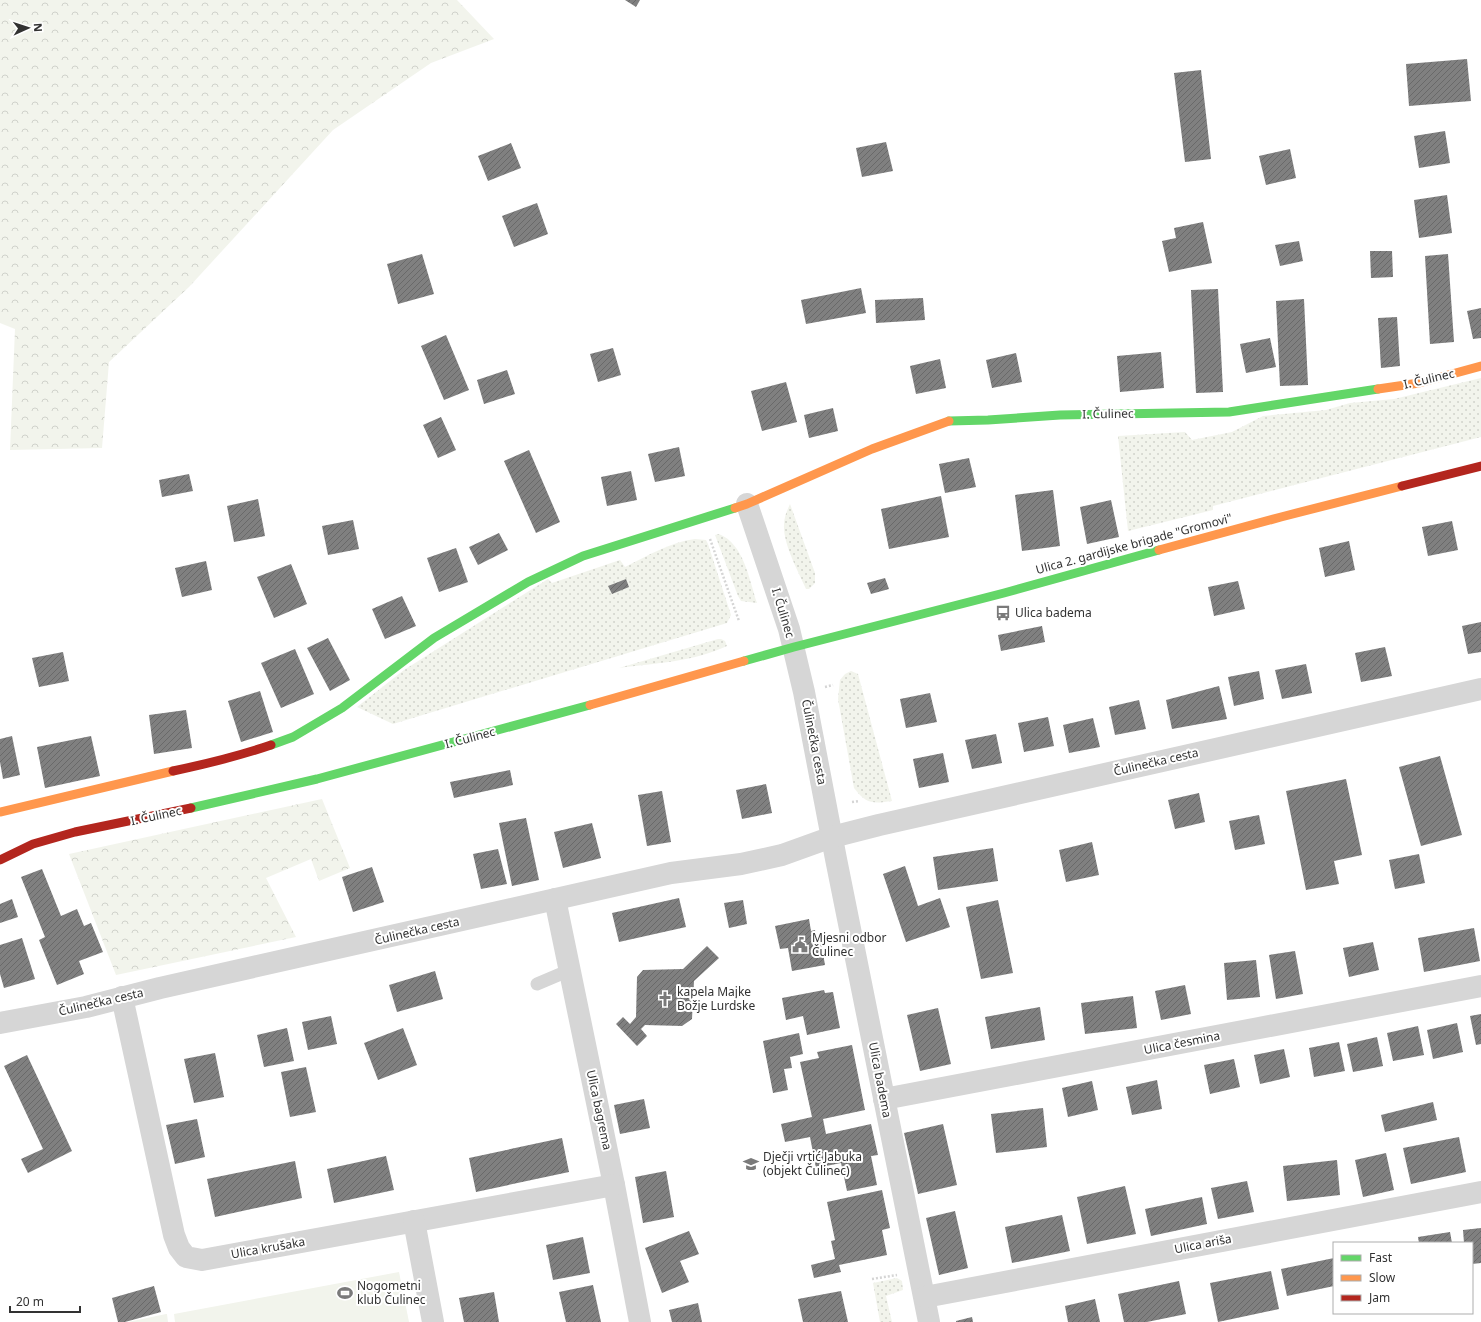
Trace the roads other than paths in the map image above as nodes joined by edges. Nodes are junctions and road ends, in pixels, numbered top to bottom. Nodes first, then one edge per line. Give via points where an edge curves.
1 (1481, 366) edge
2 (1481, 466) edge
3 (747, 504) junction
4 (794, 647) junction
5 (1481, 689) edge
6 (0, 812) edge
7 (832, 837) junction
8 (0, 860) edge
9 (555, 899) junction
10 (570, 970) junction
11 (537, 984) dead end
12 (1481, 986) edge
13 (122, 997) junction
14 (0, 1023) edge
15 (884, 1099) junction
16 (614, 1185) junction
17 (1481, 1192) edge
18 (414, 1221) junction
19 (924, 1297) junction
20 (433, 1322) edge
21 (640, 1322) edge
22 (929, 1322) edge

1 - 3 street, I. Čulinec via 1419,383 1229,412 952,420 872,449
2 - 4 street, Ulica 2. gardijske brigade "Gromovi"
3 - 4 street, I. Čulinec
3 - 6 street, I. Čulinec via 583,556 528,582 434,638 342,708 293,737 209,764
4 - 7 street, Čulinečka cesta
4 - 8 street, I. Čulinec via 543,719 317,779 185,810 75,832 17,850
5 - 7 street, Čulinečka cesta
7 - 9 street, Čulinečka cesta via 787,853 742,864 671,873
7 - 15 street, Ulica badema
9 - 10 street, Ulica bagrema
9 - 13 street, Čulinečka cesta
10 - 11 lane
10 - 16 street, Ulica bagrema
12 - 15 street, Ulica česmina
13 - 14 street, Čulinečka cesta via 86,1007
13 - 18 street, Ulica krušaka via 174,1235 186,1257 202,1260
15 - 19 street, Ulica badema
16 - 18 street, Ulica krušaka
16 - 21 street, Ulica bagrema
17 - 19 street, Ulica ariša
18 - 20 street
19 - 22 street, Ulica badema

